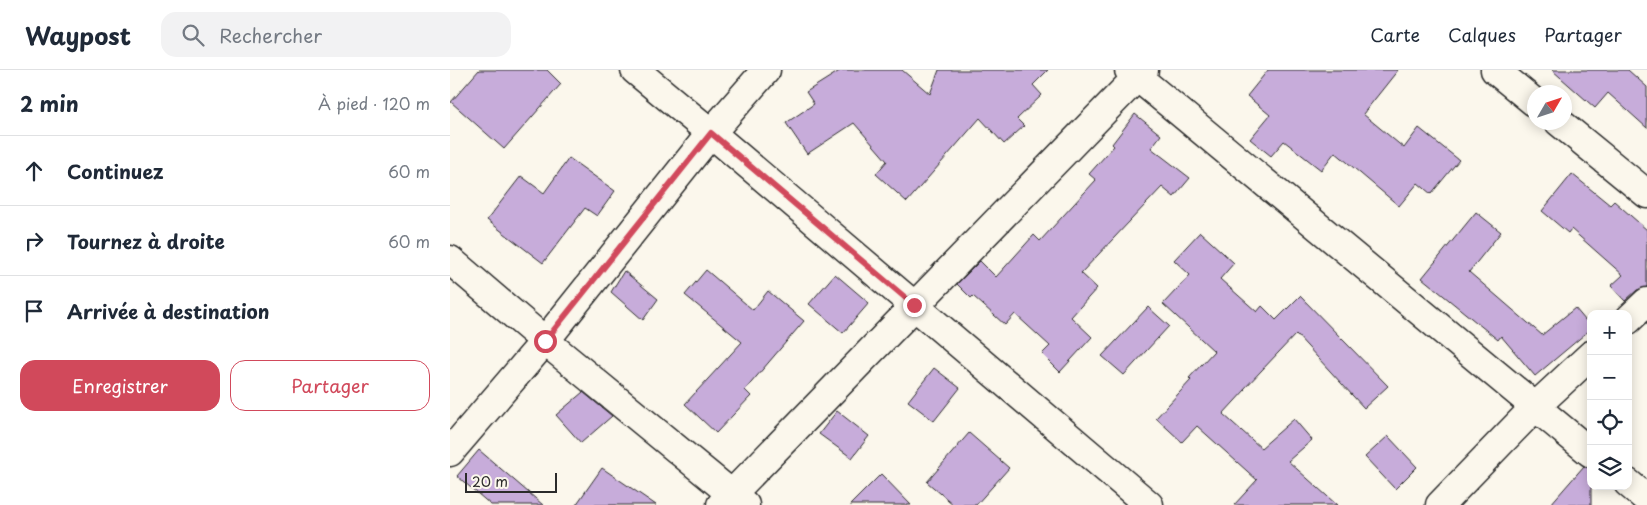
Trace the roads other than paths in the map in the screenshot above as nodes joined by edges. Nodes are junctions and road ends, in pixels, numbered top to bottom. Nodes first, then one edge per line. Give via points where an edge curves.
1 (635, 70) edge
2 (766, 70) edge
3 (1495, 70) edge
4 (1137, 72) edge
5 (1527, 96) edge
6 (1569, 130) edge
7 (711, 133) junction
8 (1647, 194) edge
9 (450, 260) edge
10 (1647, 302) edge
11 (914, 305) junction
12 (1632, 316) edge
13 (545, 341) junction
14 (1587, 359) edge
15 (1535, 407) junction
16 (1587, 450) edge
17 (450, 452) edge
18 (1632, 486) edge
19 (1647, 498) edge
20 (733, 501) edge
21 (1148, 505) edge
22 (1440, 505) edge

1 - 7 street
2 - 7 street
3 - 5 street
4 - 11 street
4 - 15 street
6 - 8 street
7 - 11 street
7 - 13 street
9 - 13 street
10 - 12 street
11 - 20 street
11 - 21 street
13 - 17 street
13 - 20 street
14 - 15 street
15 - 16 street
15 - 22 street
18 - 19 street

